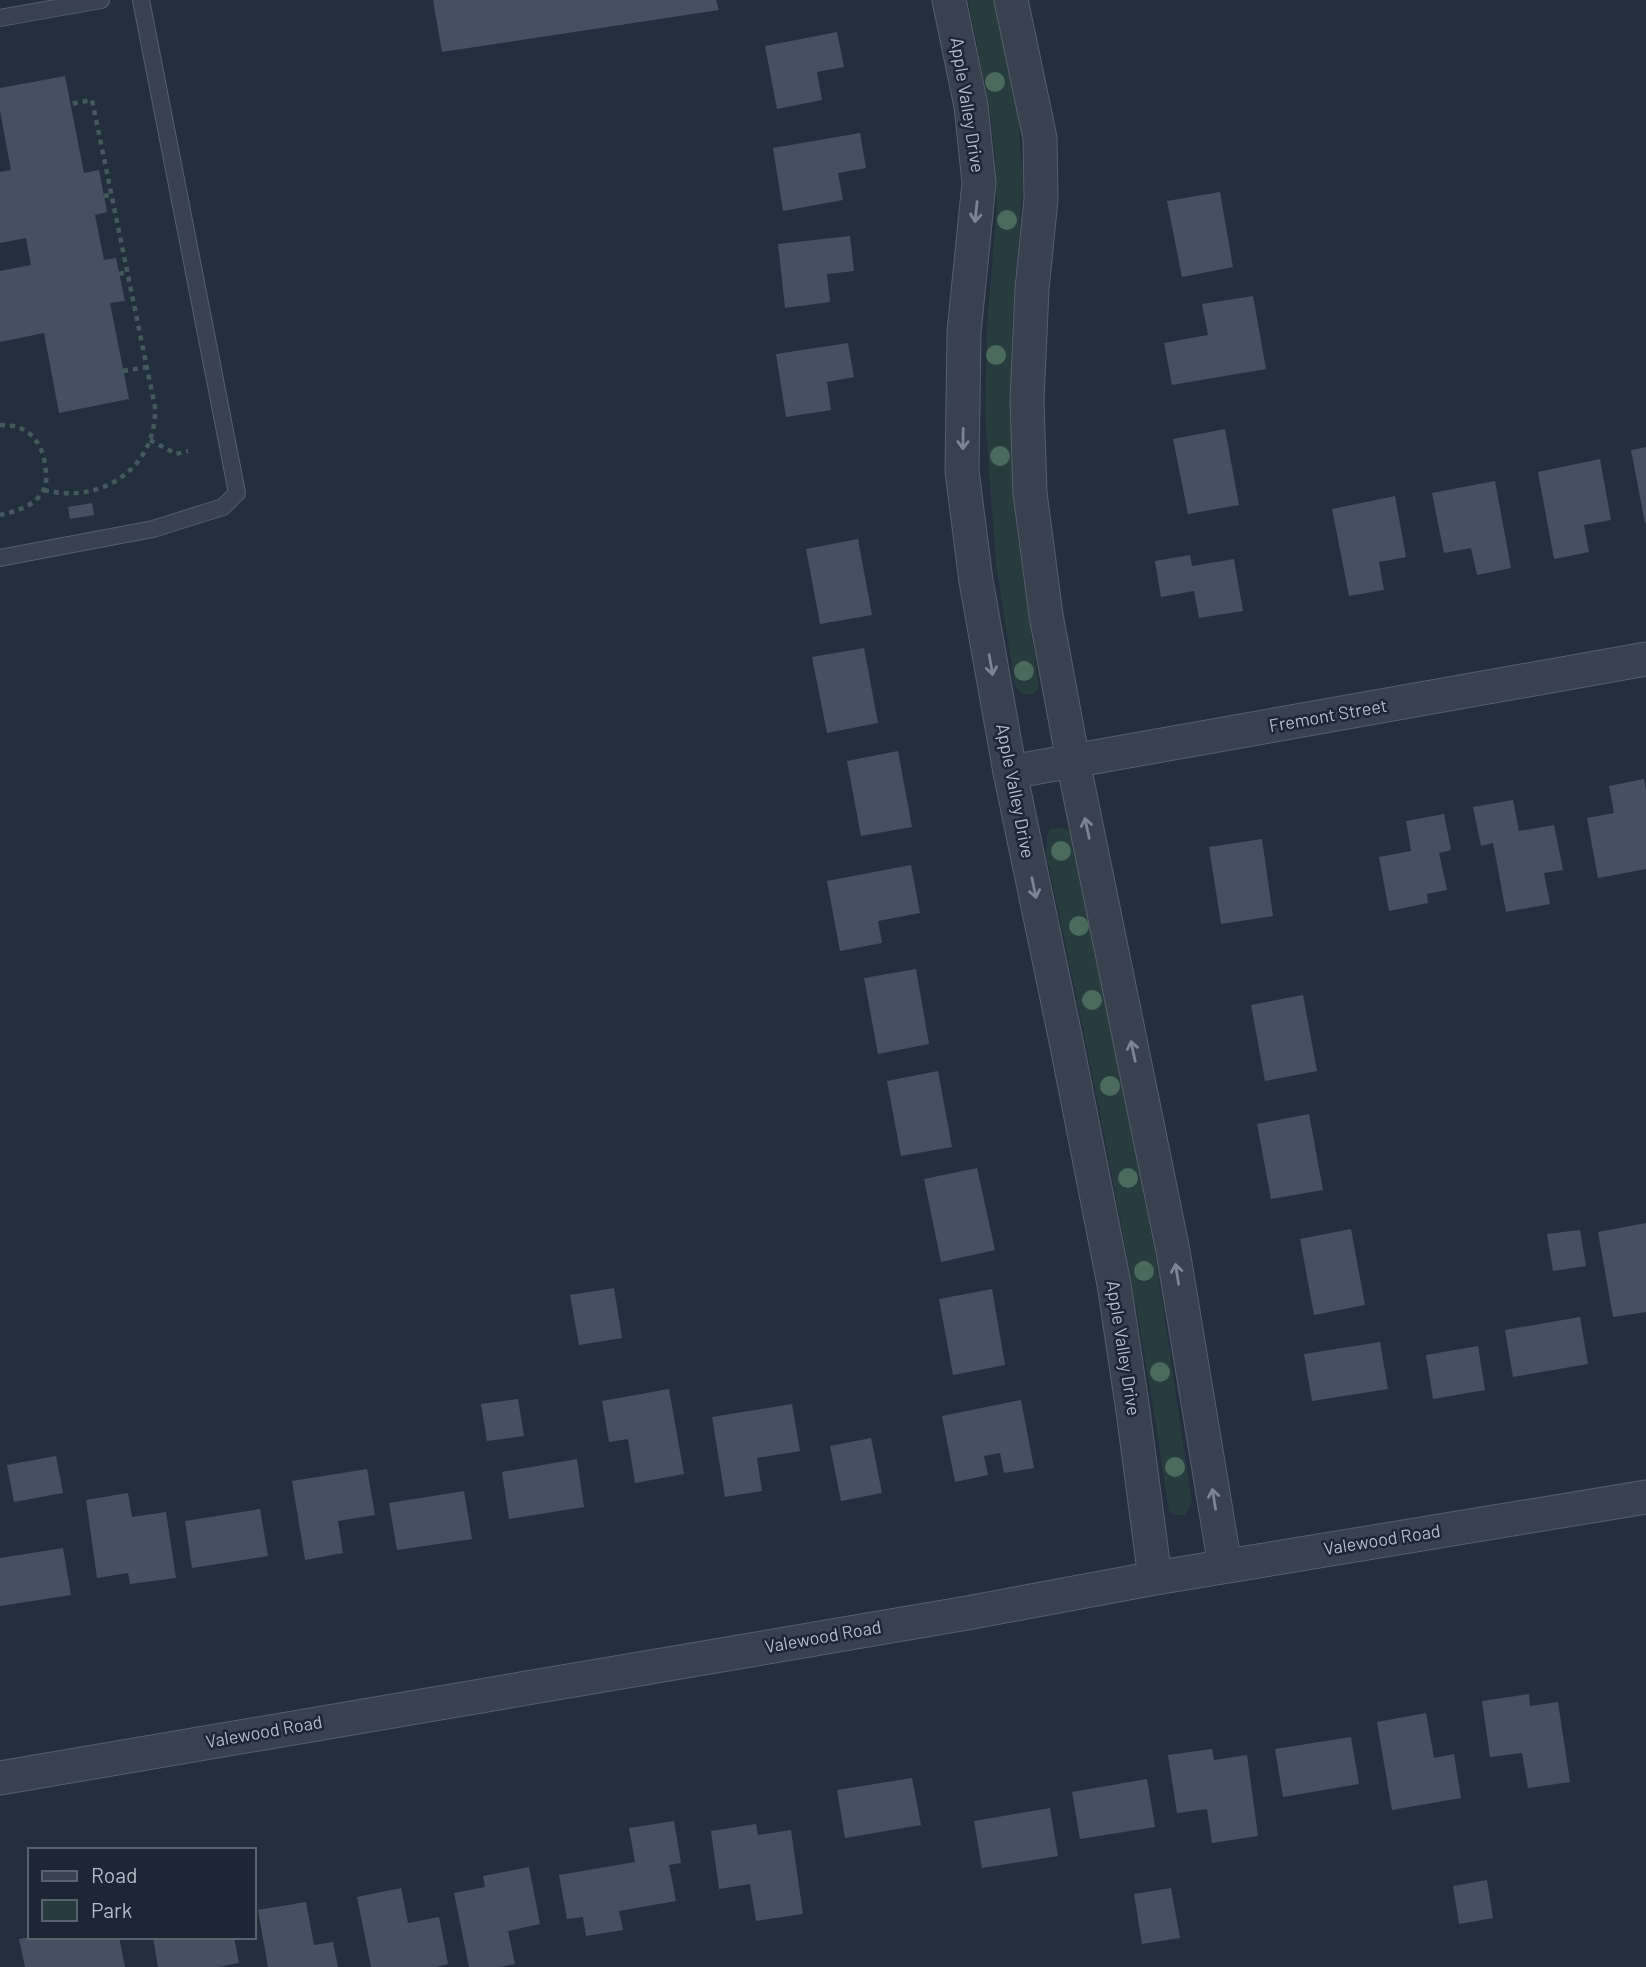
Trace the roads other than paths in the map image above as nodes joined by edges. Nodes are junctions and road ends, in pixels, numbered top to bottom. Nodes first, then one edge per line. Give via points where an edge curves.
1 (101, 0) edge
2 (141, 0) edge
3 (949, 0) edge
4 (1011, 0) edge
5 (0, 18) edge
6 (0, 558) edge
7 (1646, 659) edge
8 (1073, 761) junction
9 (1010, 772) junction
10 (1646, 1497) edge
11 (1224, 1566) junction
12 (1154, 1578) junction
13 (0, 1778) edge

1 - 5 lane
2 - 6 lane via 237,493 223,507 153,529
3 -> 9 street, Apple Valley Drive via 971,106 979,183 964,332 962,471
4 - 8 street via 1040,138 1041,199 1027,400 1030,493 1046,615
7 - 8 street, Fremont Street
8 - 9 street, Fremont Street
11 -> 8 street via 1173,1251
9 -> 12 street, Apple Valley Drive via 1114,1283
10 - 11 street, Valewood Road
11 - 12 street, Valewood Road
12 - 13 street, Valewood Road

